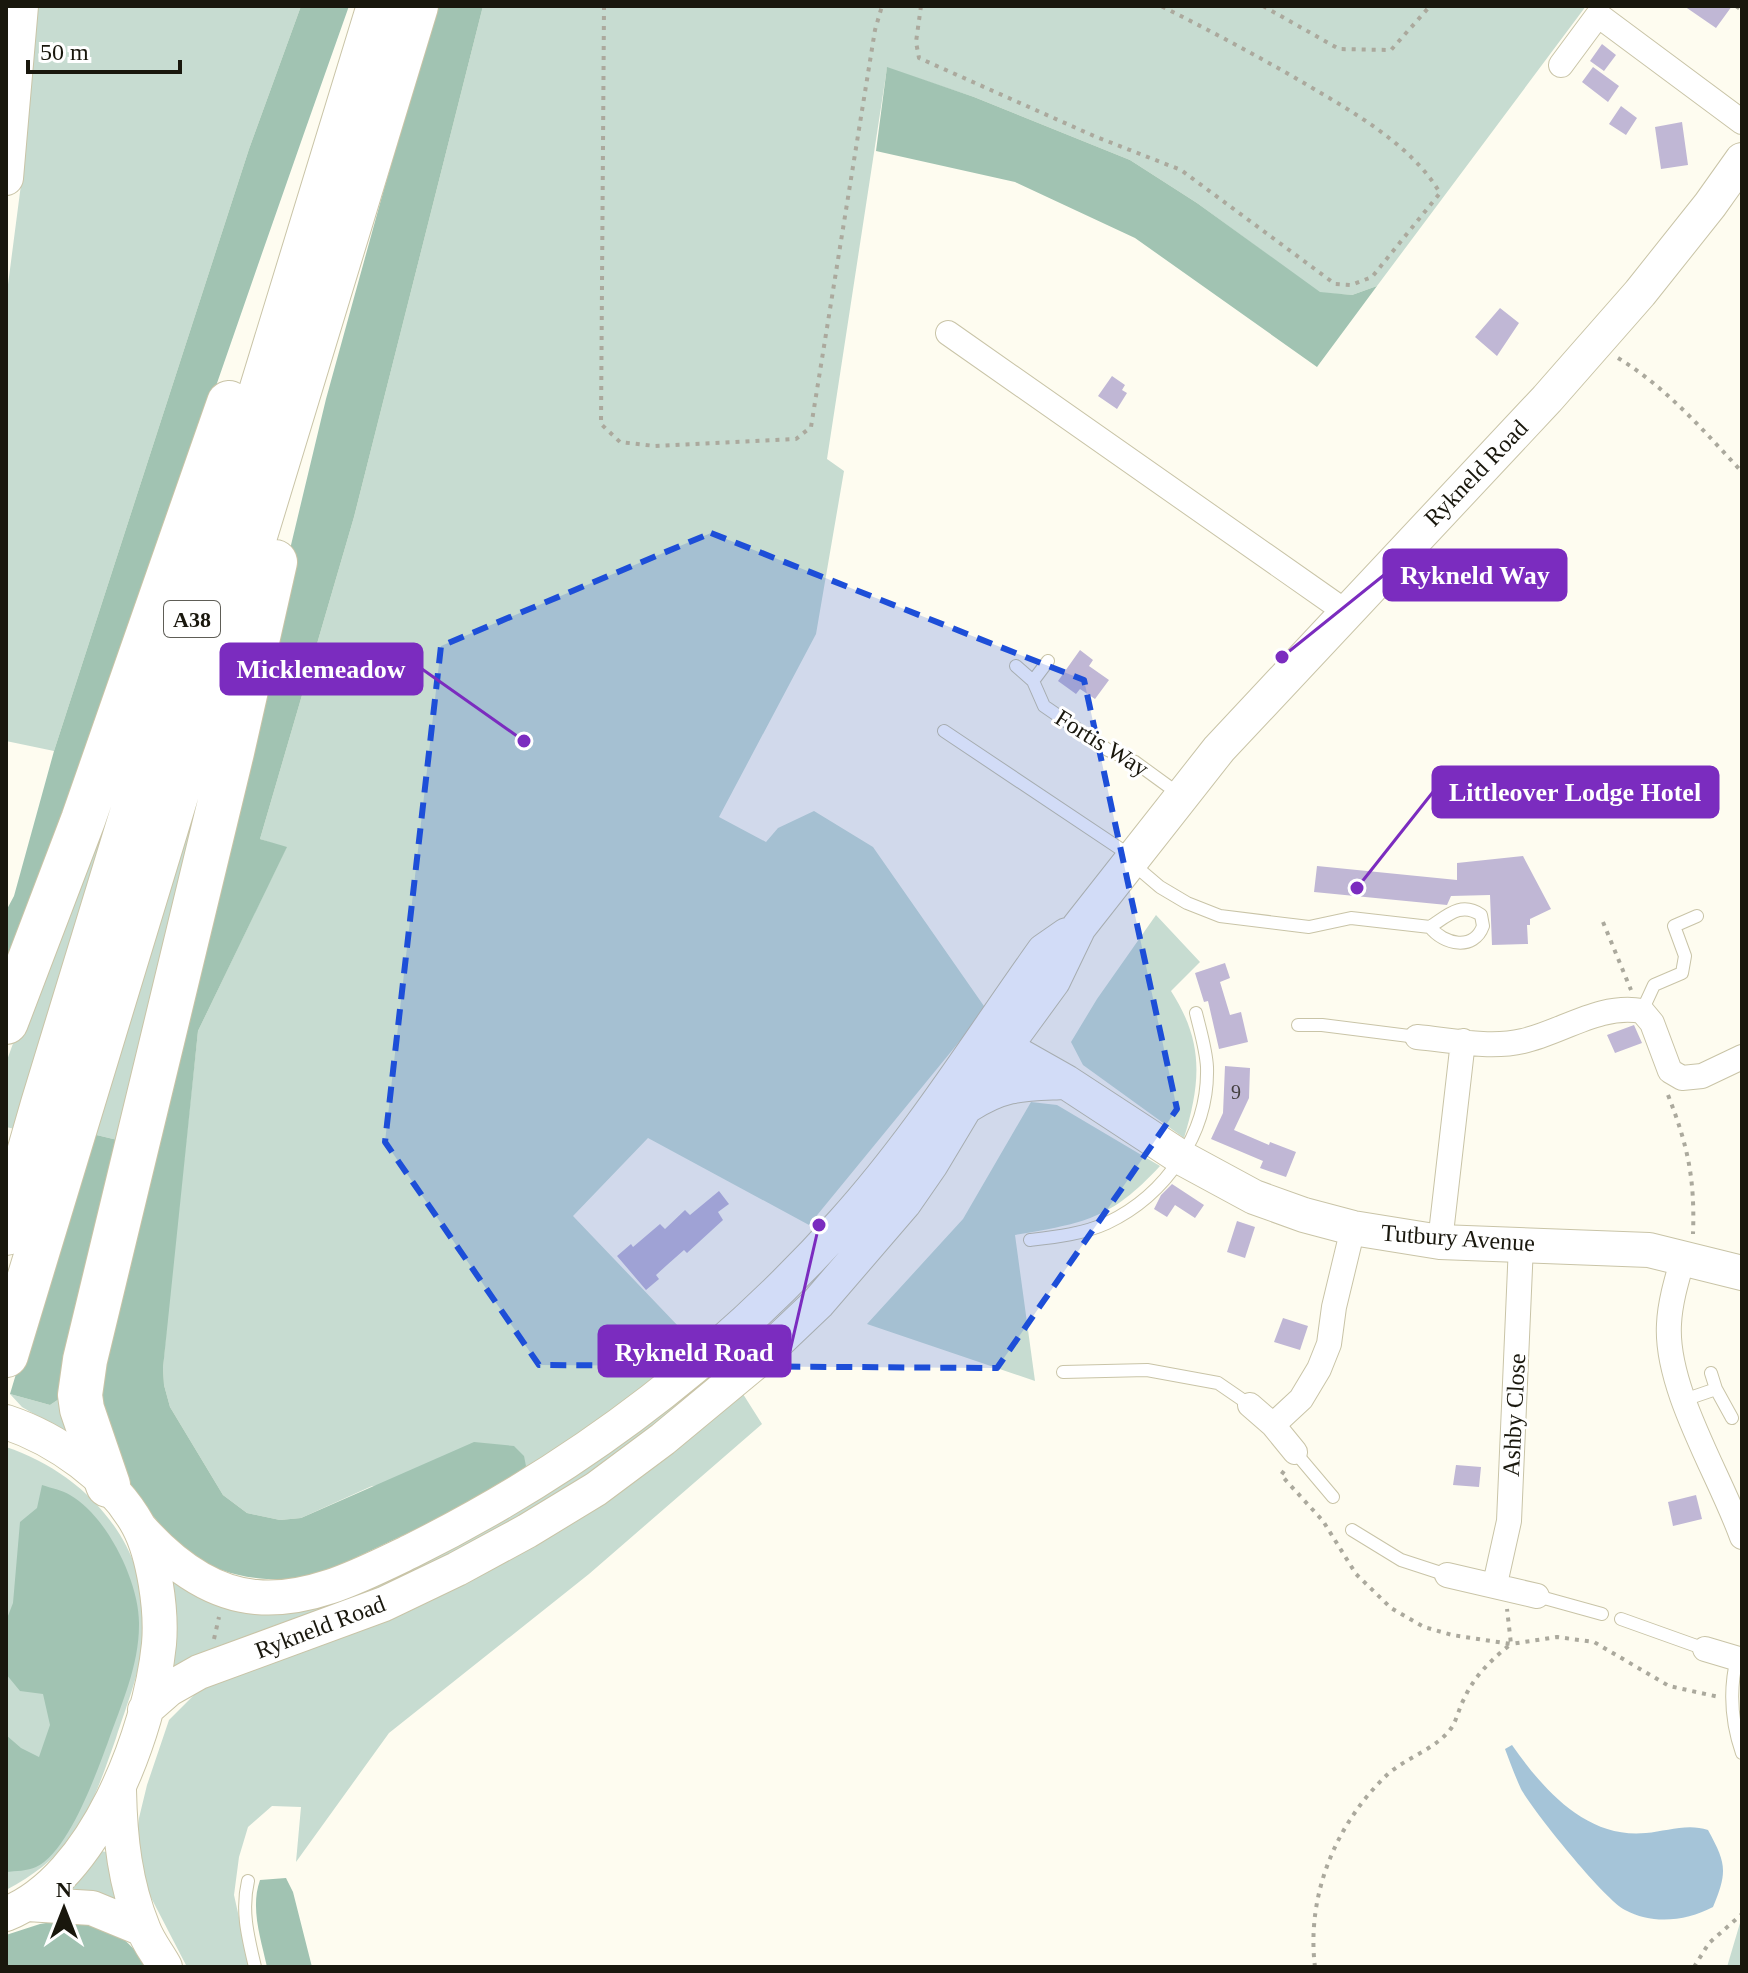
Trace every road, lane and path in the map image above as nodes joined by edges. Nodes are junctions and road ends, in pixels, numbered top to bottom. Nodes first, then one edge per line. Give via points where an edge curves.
1 (21, 6) edge
2 (376, 6) edge
3 (416, 6) edge
4 (604, 6) edge
5 (882, 6) edge
6 (921, 6) edge
7 (1161, 6) edge
8 (1263, 6) edge
9 (1430, 6) edge
10 (1736, 6) edge
11 (1742, 10) edge
12 (1561, 65) dead end
13 (1742, 122) edge
14 (1742, 160) edge
15 (6, 178) edge
16 (328, 297) junction
17 (948, 333) dead end
18 (1597, 342) junction
19 (1742, 472) edge
20 (1346, 612) junction
21 (1048, 661) dead end
22 (1016, 666) dead end
23 (1033, 681) junction
24 (944, 731) dead end
25 (1182, 796) junction
26 (1132, 860) junction
27 (1697, 916) dead end
28 (1603, 922) dead end
29 (1430, 927) dead end
30 (1639, 1010) junction
31 (1196, 1013) dead end
32 (6, 1022) edge
33 (1298, 1025) dead end
34 (1005, 1033) junction
35 (1417, 1037) joint
36 (1463, 1041) junction
37 (1742, 1057) edge
38 (1066, 1082) junction
39 (1663, 1083) dead end
40 (967, 1106) junction
41 (1182, 1158) junction
42 (1353, 1228) junction
43 (6, 1233) edge
44 (1030, 1240) dead end
45 (1440, 1242) junction
46 (1521, 1245) junction
47 (1687, 1259) junction
48 (1742, 1273) edge
49 (805, 1290) junction
50 (6, 1355) edge
51 (729, 1360) junction
52 (1063, 1372) dead end
53 (1711, 1373) dead end
54 (1716, 1389) junction
55 (1684, 1400) junction
56 (1250, 1405) joint
57 (1732, 1418) dead end
58 (11, 1424) edge
59 (1273, 1425) junction
60 (1295, 1452) junction
61 (108, 1485) junction
62 (1333, 1497) dead end
63 (139, 1527) junction
64 (1352, 1530) dead end
65 (1742, 1537) edge
66 (1447, 1575) joint
67 (1500, 1586) junction
68 (1537, 1596) joint
69 (1602, 1614) dead end
70 (1621, 1619) dead end
71 (1511, 1644) junction
72 (1705, 1649) joint
73 (1740, 1651) edge
74 (1731, 1699) junction
75 (145, 1710) junction
76 (1742, 1753) edge
77 (119, 1786) junction
78 (248, 1881) dead end
79 (16, 1909) edge
80 (1742, 1914) edge
81 (143, 1929) junction
82 (165, 1967) edge
83 (255, 1967) edge
84 (1315, 1967) edge
85 (1694, 1967) edge

1 - 15 street
2 - 32 highway via 339,86 83,820
2 - 43 highway, A38
3 - 16 highway, A38
4 - 5 path via 601,424 620,442 655,446 796,439 811,427
6 - 7 path via 919,58 1181,170 1335,284 1372,277 1440,193 1429,175 1364,118
8 - 9 path via 1339,49 1391,50
10 - 11 path
12 - 13 street via 1598,15
14 - 18 street, Rykneld Road
16 - 50 highway, A38
16 - 61 highway via 298,460 232,752 85,1360 82,1409
17 - 20 street
18 - 19 path via 1643,372
18 - 20 street, Rykneld Road
20 - 25 street, Rykneld Road
21 - 23 lane
22 - 23 lane, Fortis Way
23 - 25 lane, Fortis Way via 1044,706
24 - 26 lane
25 - 26 street, Rykneld Road
26 - 29 lane via 1160,887 1220,916 1309,927 1351,918
26 - 34 street, Rykneld Road via 1079,927 1053,981
27 - 30 lane via 1674,926 1685,956 1682,973 1654,985
28 - 30 path
30 - 36 street via 1605,1013 1519,1042
30 - 37 street via 1652,1023 1670,1071 1682,1078 1702,1076
31 - 41 lane via 1207,1066 1205,1099 1198,1129
33 - 35 lane
34 - 38 street, Tutbury Avenue via 1044,1046
34 - 40 street, Rykneld Road
34 - 49 street, Rykneld Road via 884,1175
35 - 36 street
36 - 45 street
38 - 40 street via 1007,1085
38 - 41 street, Tutbury Avenue
39 - 47 path via 1690,1159 1694,1196
40 - 49 street, Rykneld Road via 904,1203
41 - 42 street, Tutbury Avenue via 1254,1197
41 - 44 lane via 1137,1206 1105,1224
42 - 45 street, Tutbury Avenue
42 - 59 street via 1329,1344 1301,1399
45 - 46 street, Tutbury Avenue
46 - 47 street, Tutbury Avenue via 1617,1247
46 - 67 street, Ashby Close via 1509,1521
47 - 48 street, Tutbury Avenue
47 - 55 street via 1669,1323 1669,1348
49 - 51 street, Rykneld Road via 751,1318
51 - 63 street, Rykneld Road via 681,1378 512,1497 388,1562 314,1592 259,1597 226,1589 174,1562
51 - 75 street, Rykneld Road via 663,1439 527,1531 384,1604 199,1672
52 - 56 lane via 1147,1370 1218,1383
53 - 54 lane
54 - 55 lane
54 - 57 lane
55 - 65 street
56 - 59 street
58 - 61 street via 77,1458
59 - 60 street
60 - 62 lane
60 - 71 path via 1281,1475 1323,1521 1356,1574 1391,1608 1424,1627
61 - 63 street
63 - 75 street via 159,1620
64 - 66 lane via 1401,1560
66 - 67 street
67 - 68 street
67 - 71 path
68 - 69 lane
70 - 72 lane
71 - 74 path via 1557,1637 1594,1642 1669,1686
71 - 84 path via 1478,1675 1441,1739 1389,1773 1339,1838 1315,1905
72 - 73 street
73 - 74 lane
74 - 76 lane
75 - 77 street
77 - 79 street via 74,1862 42,1894
77 - 81 street via 122,1856
78 - 83 lane via 243,1902
79 - 81 street via 92,1908
80 - 85 path via 1709,1943
81 - 82 street

